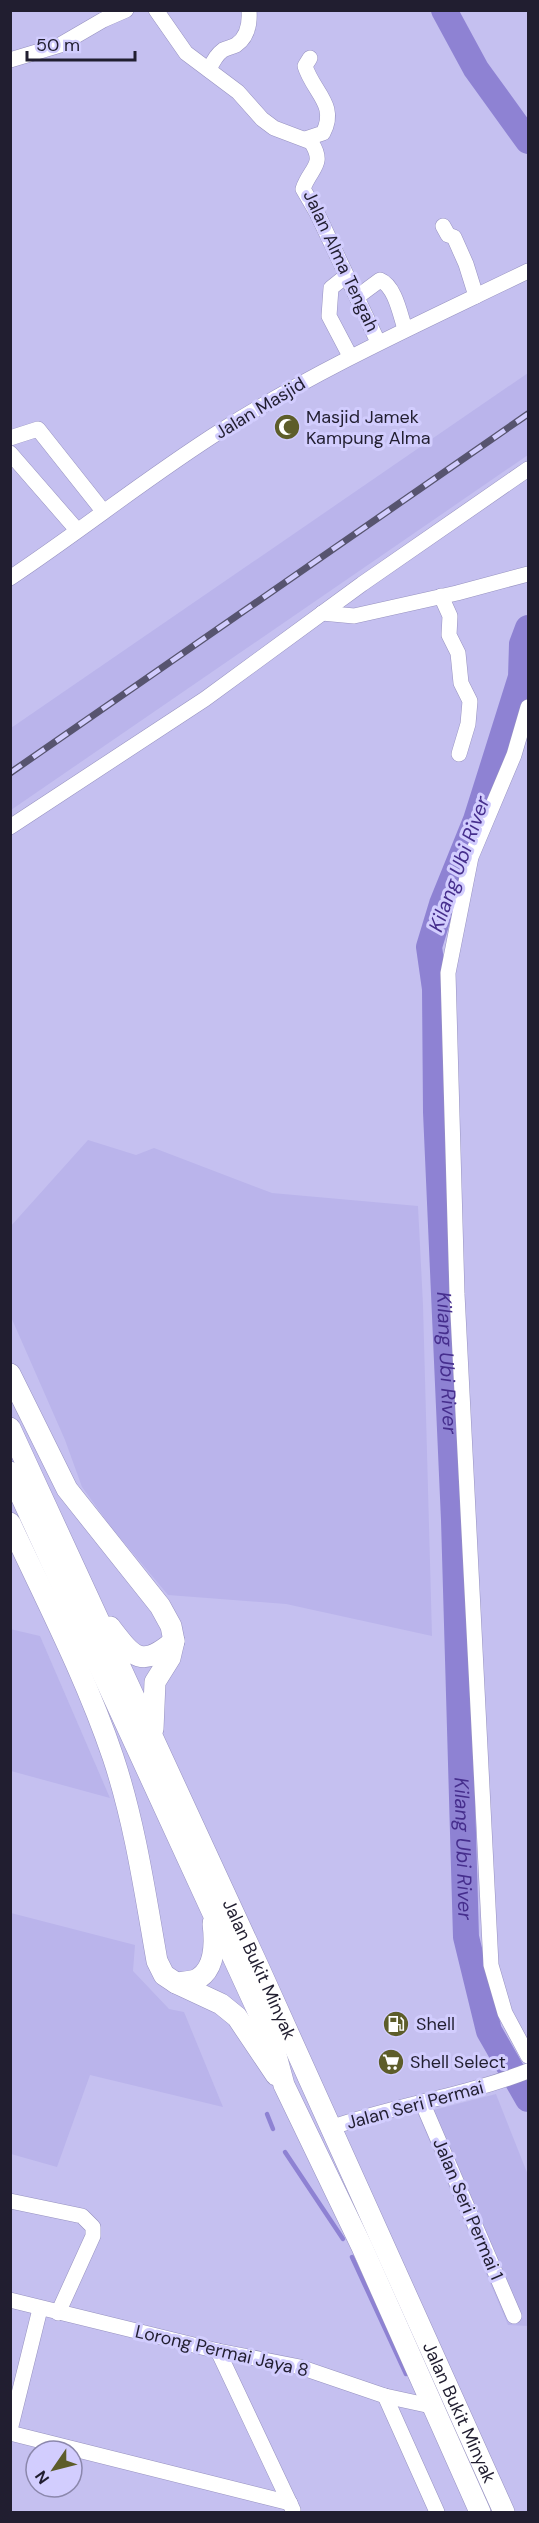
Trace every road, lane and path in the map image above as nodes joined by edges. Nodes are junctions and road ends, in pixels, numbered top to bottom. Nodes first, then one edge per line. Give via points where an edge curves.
1 (126, 10) edge
2 (156, 10) edge
3 (249, 10) edge
4 (310, 58) dead end
5 (10, 60) edge
6 (208, 70) junction
7 (305, 139) junction
8 (443, 226) dead end
9 (528, 271) edge
10 (346, 276) junction
11 (476, 296) junction
12 (357, 297) junction
13 (405, 329) junction
14 (378, 342) junction
15 (350, 356) junction
16 (10, 438) edge
17 (10, 453) edge
18 (528, 469) edge
19 (103, 511) junction
20 (77, 530) junction
21 (528, 574) edge
22 (12, 575) edge
23 (441, 596) junction
24 (322, 613) junction
25 (528, 707) edge
26 (459, 754) dead end
27 (10, 827) edge
28 (10, 1374) edge
29 (10, 1428) edge
30 (10, 1472) edge
31 (10, 1523) edge
32 (83, 1607) junction
33 (174, 1641) junction
34 (153, 1735) junction
35 (213, 1916) junction
36 (176, 1983) junction
37 (528, 2056) edge
38 (528, 2071) edge
39 (284, 2085) junction
40 (422, 2102) junction
41 (330, 2128) junction
42 (10, 2201) edge
43 (10, 2300) edge
44 (40, 2308) junction
45 (58, 2313) junction
46 (514, 2316) dead end
47 (219, 2351) junction
48 (385, 2396) junction
49 (431, 2406) junction
50 (10, 2431) edge
51 (292, 2508) edge
52 (437, 2512) edge
53 (480, 2512) edge
54 (504, 2512) edge

1 - 5 street via 60,45
2 - 6 street via 186,53
3 - 6 street via 250,22 238,44 223,50
4 - 7 street via 305,66 309,78 329,113 323,133
6 - 7 street via 238,92 274,128
7 - 10 street, Jalan Alma Tengah via 318,156 316,168 303,189
8 - 11 street via 448,236 454,237
9 - 11 street, Jalan Masjid
10 - 12 street, Jalan Alma Tengah
10 - 15 street via 331,288 328,310
11 - 13 street, Jalan Masjid
12 - 13 street via 384,281
12 - 14 street, Jalan Alma Tengah
13 - 14 street, Jalan Masjid
14 - 15 street, Jalan Masjid
15 - 19 street, Jalan Masjid via 224,429
16 - 19 street via 38,429
17 - 20 street
18 - 24 street
19 - 20 street, Jalan Masjid
20 - 22 street, Jalan Masjid
21 - 23 street
23 - 24 street via 354,616
23 - 26 street via 450,616 449,635 458,653 461,683 470,701
24 - 27 street via 205,699
25 - 37 street via 514,755 471,857 448,973 457,1294 490,1965 506,2013
28 - 33 main road via 67,1489 160,1606
29 - 32 main road, Jalan Bukit Minyak
30 - 32 main road, Jalan Bukit Minyak
31 - 36 main road via 112,1756 137,1847 157,1961 164,1975
32 - 33 main road via 143,1658 152,1657
32 - 34 main road, Jalan Bukit Minyak
32 - 35 main road, Jalan Bukit Minyak
33 - 34 main road via 170,1658 155,1682
34 - 41 main road, Jalan Bukit Minyak
35 - 36 main road via 215,1938 207,1969 199,1978
35 - 39 main road, Jalan Bukit Minyak via 273,2044
36 - 39 main road via 221,2004 237,2017
38 - 40 street, Jalan Seri Permai
39 - 49 main road, Jalan Bukit Minyak via 362,2247
40 - 41 street, Jalan Seri Permai
40 - 46 street, Jalan Seri Permai 1
41 - 54 main road, Jalan Bukit Minyak
42 - 45 street via 82,2216 93,2227 93,2236
43 - 44 street, Lorong Permai Jaya 8
44 - 45 street, Lorong Permai Jaya 8
44 - 50 street
45 - 47 street, Lorong Permai Jaya 8
47 - 48 street, Lorong Permai Jaya 8 via 300,2367
47 - 51 street
48 - 49 street, Lorong Permai Jaya 8
48 - 52 street
49 - 53 main road, Jalan Bukit Minyak
50 - 51 street

